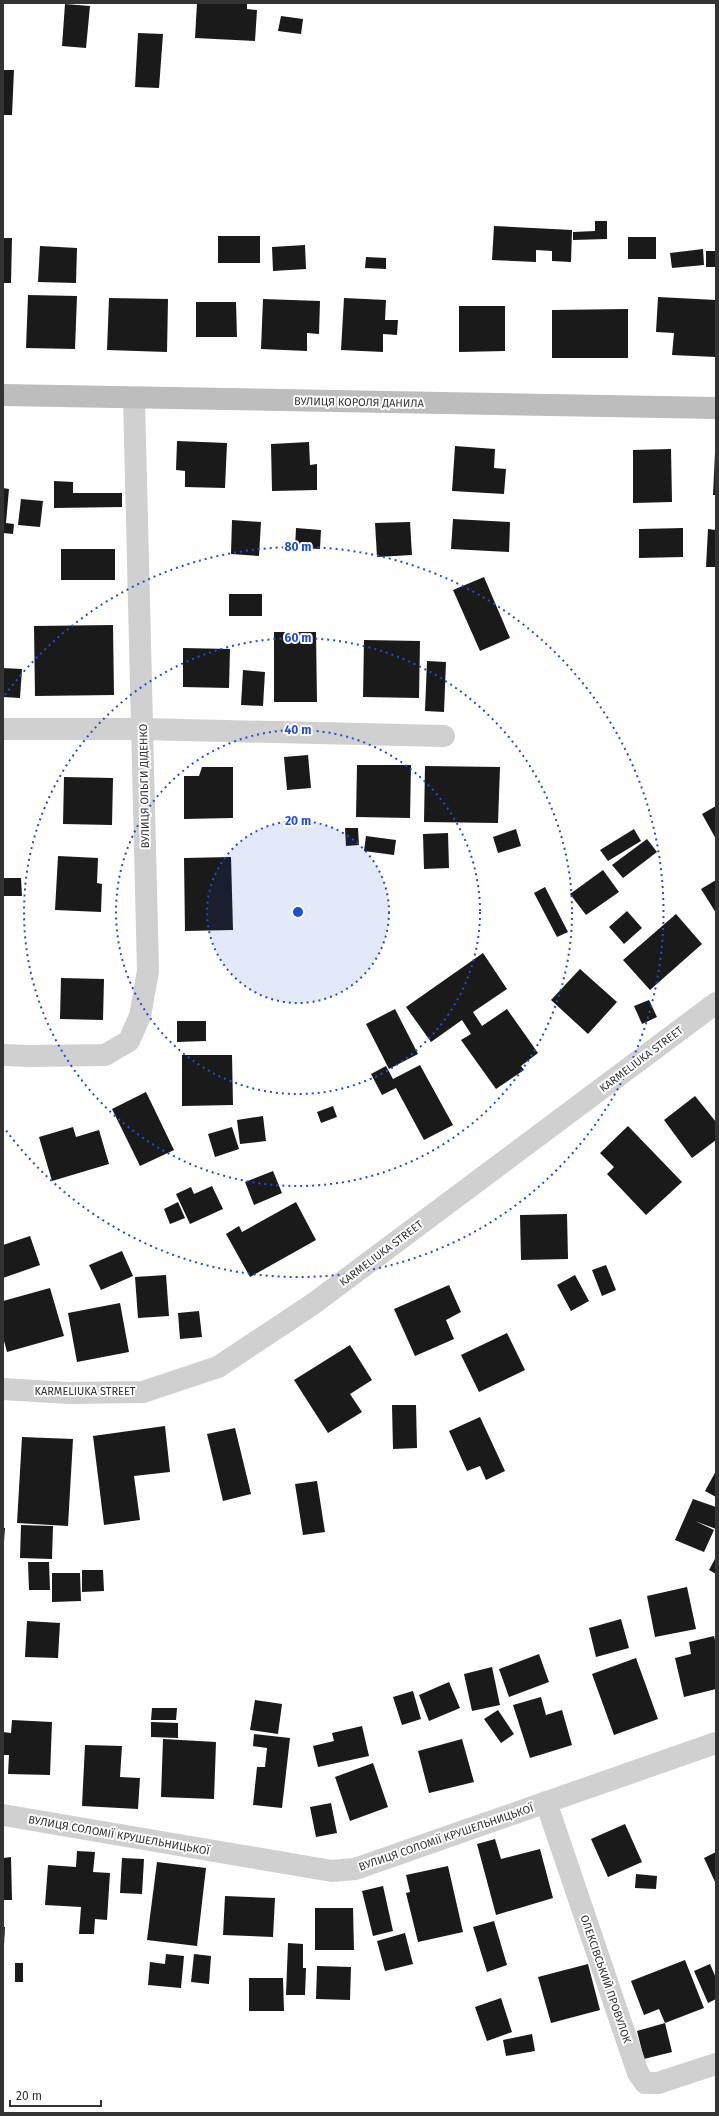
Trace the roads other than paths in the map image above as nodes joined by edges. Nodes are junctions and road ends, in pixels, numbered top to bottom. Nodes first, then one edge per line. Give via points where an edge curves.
1 (3, 394) edge
2 (134, 398) junction
3 (716, 408) edge
4 (3, 729) edge
5 (142, 729) junction
6 (444, 736) dead end
7 (716, 1003) edge
8 (3, 1055) edge
9 (3, 1389) edge
10 (716, 1743) edge
11 (546, 1802) junction
12 (3, 1815) edge
13 (716, 2064) edge

1 - 2 main road, ВУЛИЦЯ КОРОЛЯ ДАНИЛА
2 - 3 main road, ВУЛИЦЯ КОРОЛЯ ДАНИЛА
2 - 5 street, ВУЛИЦЯ ОЛЬГИ ДІДЕНКО
4 - 5 street
5 - 6 street
5 - 8 street, ВУЛИЦЯ ОЛЬГИ ДІДЕНКО via 148,971 140,1016 129,1041 104,1055
7 - 9 street, KARMELIUKA STREET via 313,1304 218,1367 143,1392 68,1393
10 - 11 street, ВУЛИЦЯ СОЛОМІЇ КРУШЕЛЬНИЦЬКОЇ
11 - 12 street, ВУЛИЦЯ СОЛОМІЇ КРУШЕЛЬНИЦЬКОЇ via 355,1869 332,1871
11 - 13 street, ОЛЕКСІВСЬКИЙ ПРОВУЛОК via 638,2073 645,2083 658,2083

